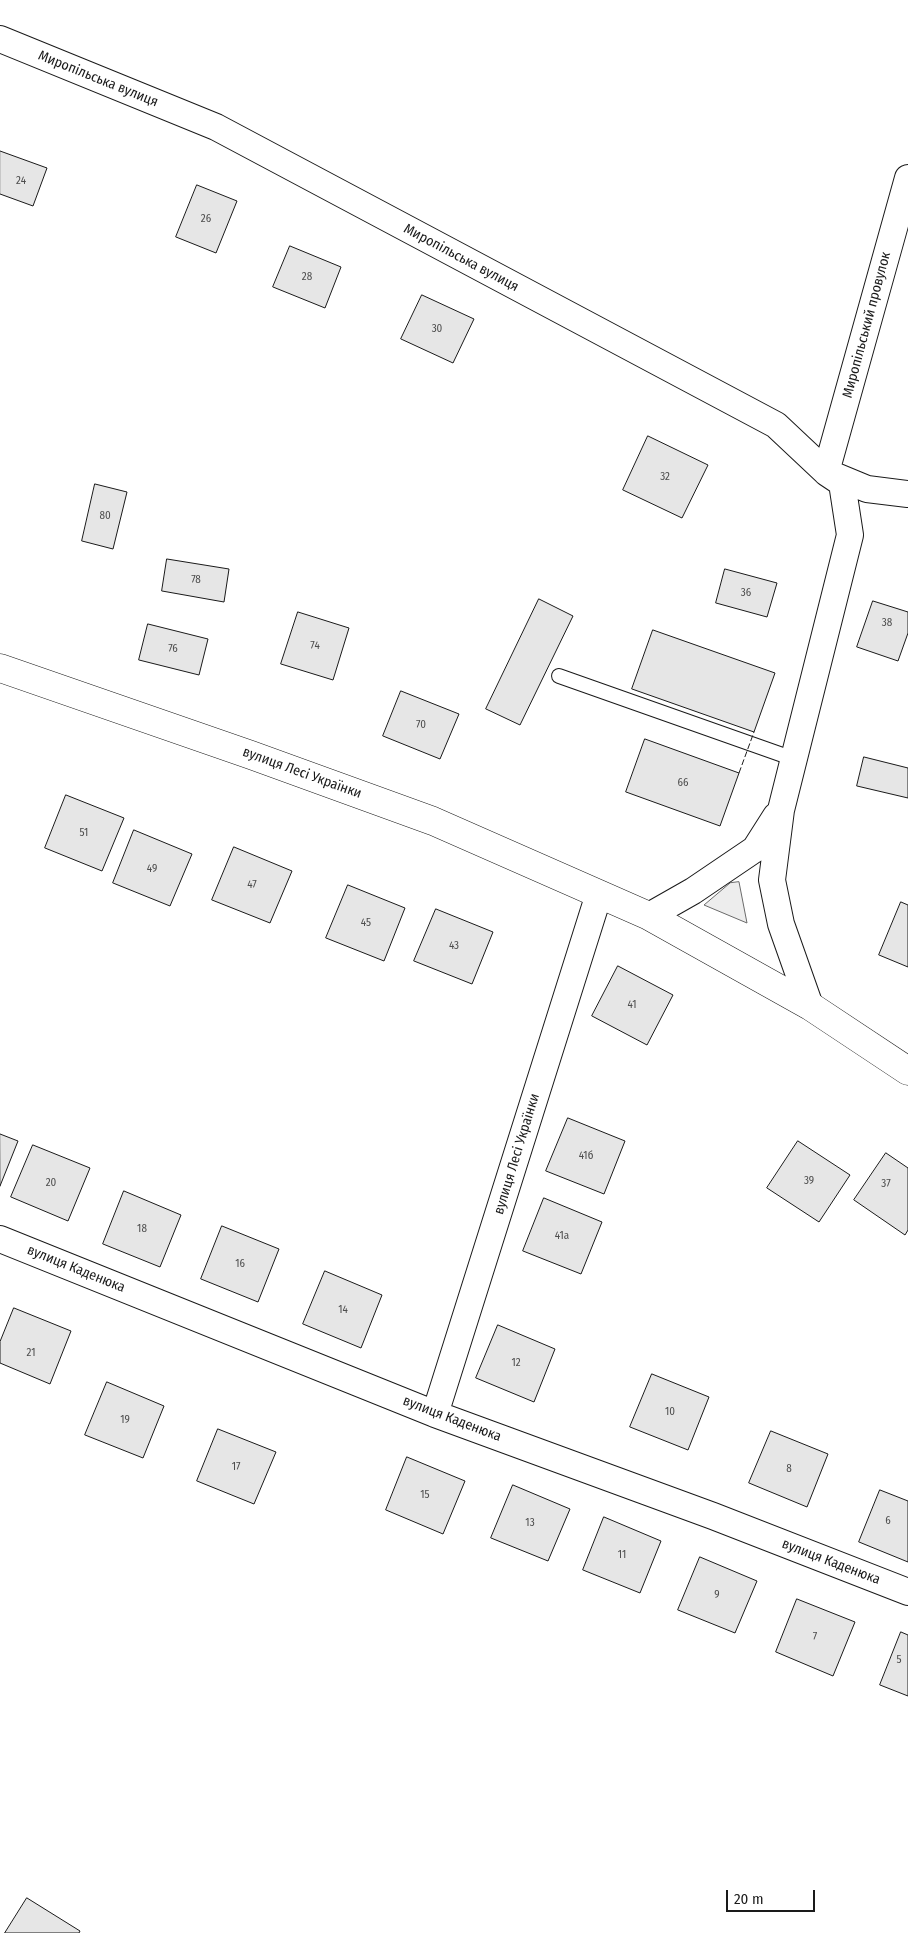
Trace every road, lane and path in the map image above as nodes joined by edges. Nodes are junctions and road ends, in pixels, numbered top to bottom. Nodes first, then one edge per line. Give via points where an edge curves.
1 (0, 39) edge
2 (908, 178) edge
3 (826, 472) junction
4 (908, 494) edge
5 (0, 668) edge
6 (559, 676) dead end
7 (794, 759) junction
8 (781, 810) junction
9 (599, 894) junction
10 (649, 916) junction
11 (810, 1006) junction
12 (908, 1070) edge
13 (0, 1239) edge
14 (435, 1414) junction
15 (908, 1592) edge

1 - 3 street, Миропільська вулиця via 216,127 776,425
2 - 3 street, Миропільський провулок
3 - 4 street, Миропільська вулиця via 867,489
3 - 7 street via 842,483 850,535
5 - 9 main road, вулиця Лесі Українки via 433,821
6 - 7 lane
7 - 8 street
8 - 10 street via 755,849
8 - 11 street via 772,880 781,924
9 - 10 main road, вулиця Лесі Українки
9 - 14 street, вулиця Лесі Українки
10 - 11 main road, вулиця Лесі Українки
11 - 12 main road, вулиця Лесі Українки
13 - 14 street, вулиця Каденюка
14 - 15 street, вулиця Каденюка

